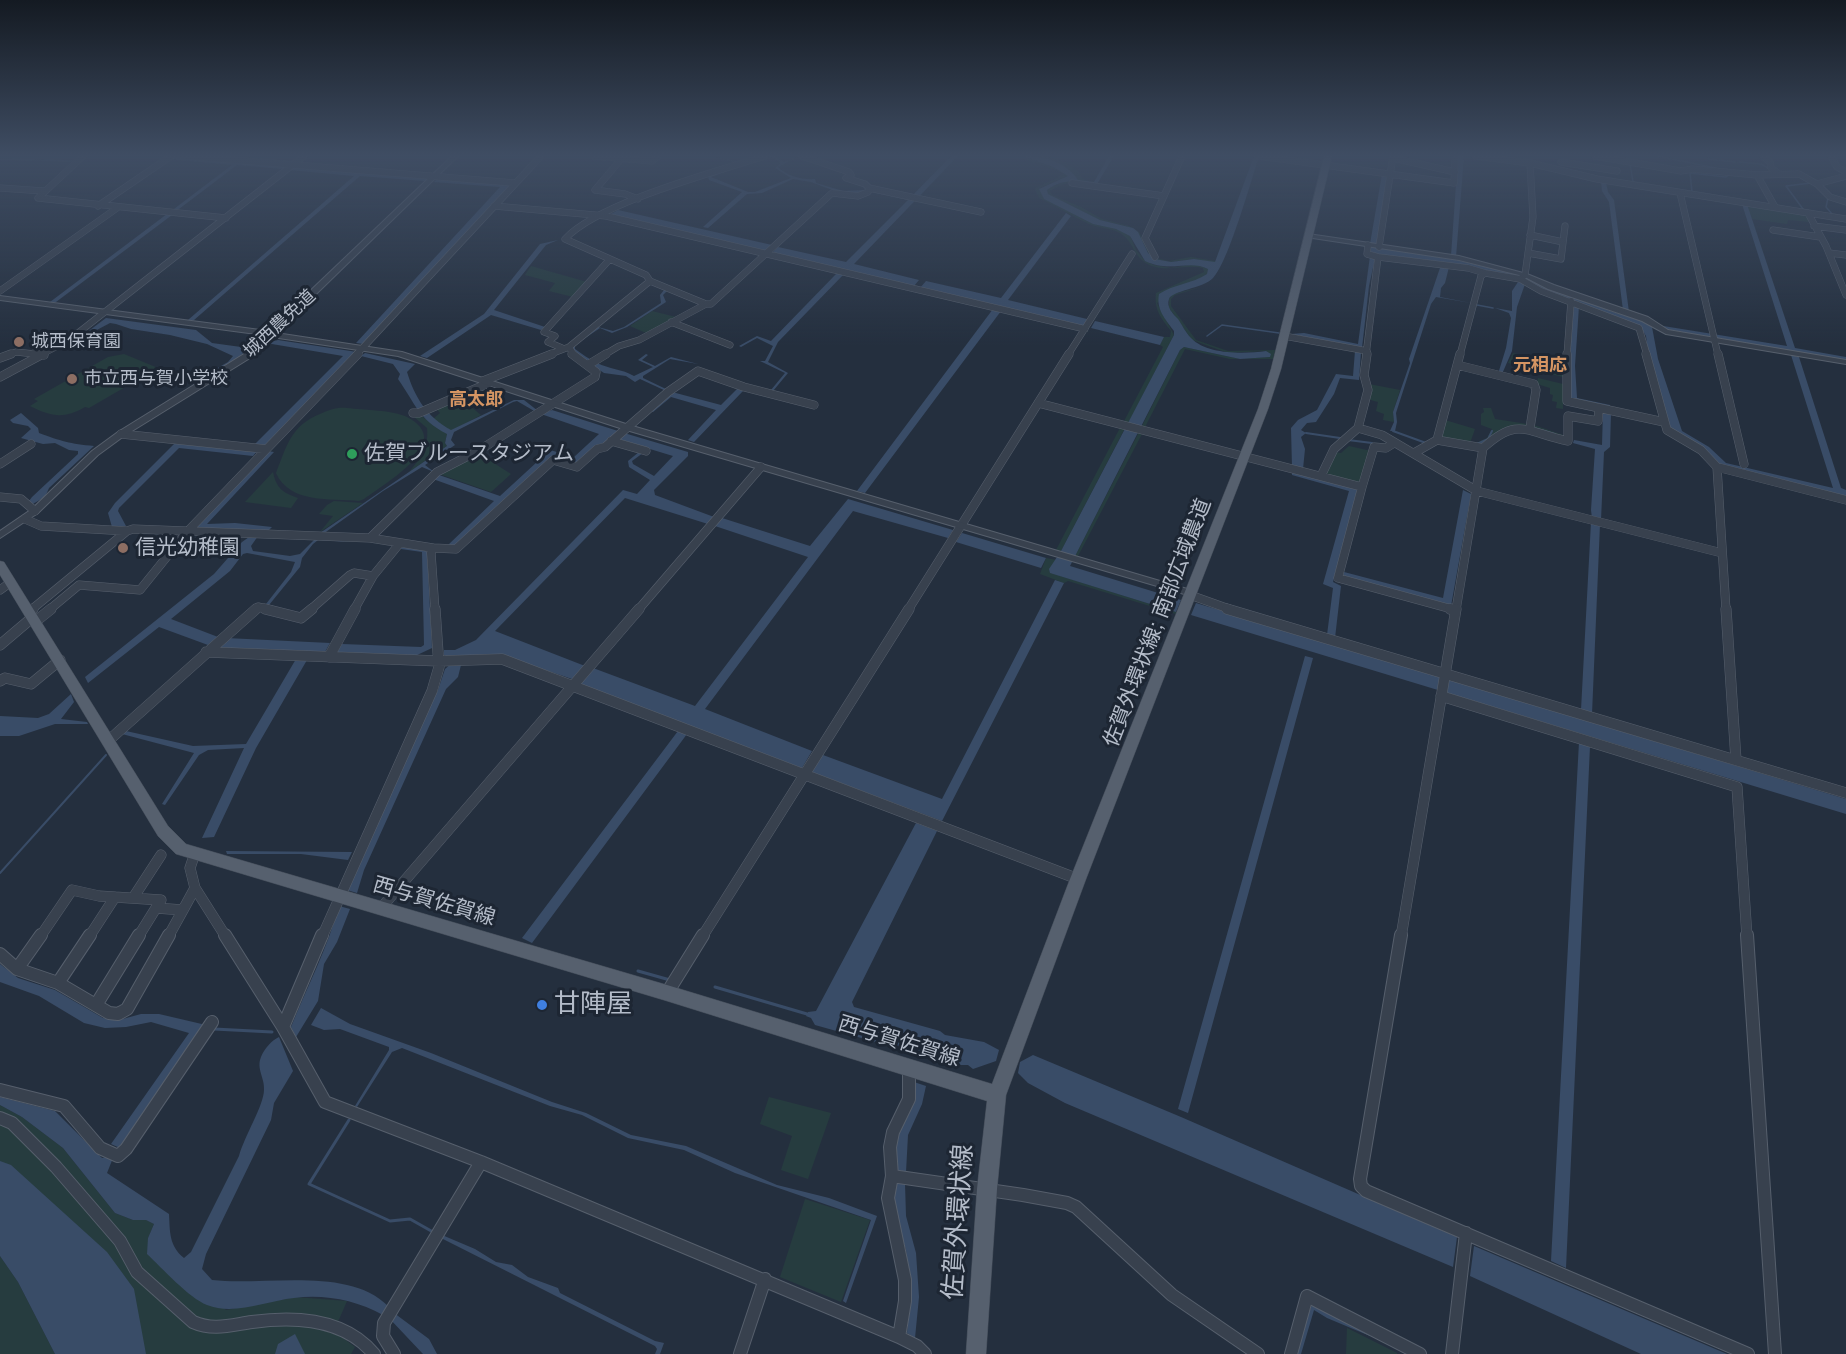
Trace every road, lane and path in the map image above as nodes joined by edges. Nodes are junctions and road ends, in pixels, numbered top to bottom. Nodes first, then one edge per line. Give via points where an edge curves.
1 (101, 219) edge
2 (225, 219) edge
3 (389, 219) edge
4 (482, 219) edge
5 (593, 219) edge
6 (619, 219) edge
7 (804, 219) edge
8 (1154, 219) edge
9 (1312, 219) edge
10 (1384, 219) edge
11 (1533, 219) edge
12 (1686, 219) edge
13 (1811, 219) edge
14 (1565, 226) dead end
15 (1814, 226) junction
16 (1773, 230) dead end
17 (1846, 230) edge
18 (1308, 236) junction
19 (1530, 236) junction
20 (1820, 237) junction
21 (1563, 242) junction
22 (1368, 245) junction
23 (1379, 247) junction
24 (1528, 253) junction
25 (1829, 253) junction
26 (766, 254) junction
27 (1132, 254) dead end
28 (1846, 255) edge
29 (1155, 257) dead end
30 (1378, 257) junction
31 (610, 259) junction
32 (1837, 272) junction
33 (1485, 273) junction
34 (1846, 273) edge
35 (1523, 277) junction
36 (650, 281) junction
37 (0, 291) edge
38 (1846, 295) edge
39 (0, 298) edge
40 (1570, 301) junction
41 (706, 304) junction
42 (106, 313) junction
43 (671, 322) junction
44 (1085, 329) junction
45 (270, 334) junction
46 (1284, 336) junction
47 (1714, 337) junction
48 (730, 345) dead end
49 (363, 348) junction
50 (565, 348) junction
51 (1367, 351) junction
52 (44, 355) junction
53 (0, 358) edge
54 (1846, 362) edge
55 (591, 363) junction
56 (1458, 365) junction
57 (0, 377) edge
58 (486, 382) junction
59 (1038, 403) junction
60 (553, 404) junction
61 (814, 405) dead end
62 (1599, 408) junction
63 (419, 412) dead end
64 (1664, 422) junction
65 (626, 426) junction
66 (1358, 428) junction
67 (1530, 428) junction
68 (121, 434) junction
69 (1437, 440) junction
70 (611, 441) junction
71 (1394, 443) junction
72 (31, 444) dead end
73 (265, 448) junction
74 (1483, 448) junction
75 (646, 451) dead end
76 (1414, 453) junction
77 (1245, 457) junction
78 (0, 464) edge
79 (1744, 464) dead end
80 (761, 467) junction
81 (1716, 467) junction
82 (1321, 476) junction
83 (1362, 487) junction
84 (1477, 491) junction
85 (0, 497) edge
86 (1846, 500) edge
87 (35, 511) junction
88 (25, 519) junction
89 (961, 526) junction
90 (127, 531) junction
91 (186, 533) junction
92 (0, 535) edge
93 (370, 538) junction
94 (400, 543) junction
95 (433, 548) junction
96 (1722, 553) junction
97 (0, 565) edge
98 (374, 576) junction
99 (6, 586) edge
100 (1190, 594) junction
101 (1455, 609) junction
102 (33, 616) junction
103 (2, 641) edge
104 (206, 652) junction
105 (329, 657) junction
106 (60, 660) junction
107 (439, 661) junction
108 (1445, 674) junction
109 (0, 681) edge
110 (573, 686) junction
111 (1441, 695) junction
112 (108, 741) junction
113 (1736, 760) junction
114 (805, 775) junction
115 (1846, 793) edge
116 (195, 853) junction
117 (161, 855) dead end
118 (1078, 879) junction
119 (195, 888) junction
120 (339, 896) junction
121 (115, 897) junction
122 (134, 898) junction
123 (156, 908) junction
124 (381, 908) junction
125 (183, 910) junction
126 (0, 954) edge
127 (17, 969) junction
128 (58, 983) junction
129 (667, 993) junction
130 (96, 1005) junction
131 (212, 1022) dead end
132 (283, 1027) junction
133 (912, 1068) junction
134 (0, 1090) edge
135 (997, 1095) junction
136 (0, 1118) edge
137 (481, 1162) junction
138 (892, 1176) junction
139 (987, 1189) junction
140 (1466, 1233) junction
141 (765, 1279) junction
142 (899, 1337) junction
143 (374, 1354) edge
144 (394, 1354) edge
145 (740, 1354) edge
146 (926, 1354) edge
147 (976, 1354) edge
148 (1258, 1354) edge
149 (1291, 1354) edge
150 (1420, 1354) edge
151 (1452, 1354) edge
152 (1748, 1354) edge
153 (1775, 1354) edge

1 - 37 street
2 - 42 street
3 - 45 street, 城西農免道
4 - 49 street
5 - 31 street via 569,232 565,239
6 - 26 street
7 - 26 street
8 - 29 street via 1145,238
9 - 18 main road, 佐賀外環状線; 南部広域農道
10 - 23 street
11 - 19 street
12 - 47 street
13 - 15 street
14 - 21 street
15 - 17 street
15 - 20 street
16 - 20 street
18 - 22 street
18 - 46 main road, 佐賀外環状線; 南部広域農道
19 - 21 street
19 - 24 street
20 - 25 street
21 - 24 street via 1561,259
22 - 23 street
22 - 30 street via 1369,255
23 - 35 street via 1459,258
24 - 35 street
25 - 28 street
25 - 32 street
26 - 41 street via 711,304
26 - 44 street
27 - 44 street
30 - 33 street
30 - 51 street
31 - 36 street via 646,275
31 - 50 street via 544,332 555,336 548,342
32 - 34 street
32 - 38 street
33 - 35 street
33 - 56 street
35 - 40 street via 1541,291
35 - 47 street via 1645,319 1666,332
36 - 41 street
36 - 50 street
39 - 42 street
40 - 62 street via 1566,398
40 - 64 street via 1639,328
41 - 43 street
42 - 45 street
42 - 52 street
43 - 48 street
43 - 55 street
44 - 59 street
45 - 49 street
45 - 68 street, 城西農免道 via 239,362
46 - 51 street
46 - 77 main road, 佐賀外環状線; 南部広域農道
47 - 54 street
47 - 79 street
49 - 58 street via 415,358
49 - 73 street
50 - 55 street
50 - 58 street
51 - 66 street via 1368,390
52 - 53 street via 16,352
52 - 57 street
55 - 60 street via 595,377
56 - 67 street via 1534,384
56 - 69 street
58 - 60 street
58 - 63 street
59 - 77 street
59 - 89 street
60 - 65 street
60 - 93 street via 437,472
61 - 65 street via 698,370
62 - 64 street
62 - 67 street via 1598,422 1568,416 1568,441
64 - 81 street via 1672,435 1701,450
65 - 70 street
65 - 80 street
66 - 71 street
66 - 82 street via 1334,449
67 - 74 street via 1502,433
68 - 73 street
68 - 87 street, 城西農免道 via 95,453
69 - 74 street
69 - 76 street
70 - 75 street
70 - 95 street via 577,467 553,460 456,549
71 - 76 street
71 - 83 street via 1386,448 1374,447
72 - 78 street
73 - 91 street
74 - 84 street
76 - 84 street
77 - 82 street
77 - 100 main road, 佐賀外環状線; 南部広域農道
80 - 89 street
80 - 110 street
81 - 86 street
81 - 96 street
82 - 83 street
83 - 101 street via 1338,578
84 - 96 street
84 - 101 street
85 - 87 street via 21,499
87 - 88 street, 城西農免道
88 - 90 street via 41,526
88 - 92 street, 城西農免道
89 - 100 street
89 - 114 street
90 - 91 street
90 - 102 street
91 - 93 street via 228,531
91 - 102 street via 140,590 79,585
93 - 94 street
94 - 95 street
94 - 98 street
95 - 107 street
96 - 113 street
97 - 99 main road, 西与賀佐賀線
98 - 104 street via 350,575 301,618 258,607
98 - 105 street
99 - 102 main road, 西与賀佐賀線
100 - 108 street
100 - 118 main road, 佐賀外環状線; 南部広域農道
101 - 108 street
102 - 103 street
102 - 106 main road, 西与賀佐賀線
104 - 105 street
104 - 112 street
105 - 107 street
106 - 109 street via 31,684 5,678
106 - 112 main road, 西与賀佐賀線
107 - 110 street via 502,659
107 - 120 street via 432,691
108 - 111 street
108 - 113 street
110 - 114 street
110 - 124 street
111 - 140 street via 1360,1179 1366,1191
111 - 153 street via 1737,787
112 - 116 main road, 西与賀佐賀線 via 163,831 181,849
113 - 115 street
114 - 118 street
114 - 129 street
116 - 119 street via 190,868
116 - 120 main road, 西与賀佐賀線
117 - 122 street
118 - 135 main road, 佐賀外環状線; 南部広域農道
119 - 125 street
119 - 132 street
120 - 124 main road, 西与賀佐賀線
120 - 132 street
121 - 122 street
121 - 127 street via 72,890
121 - 128 street
122 - 123 street via 161,900
123 - 125 street
123 - 130 street
124 - 129 main road, 西与賀佐賀線
125 - 130 street via 127,1009 118,1014
126 - 127 street
127 - 128 street
128 - 130 street
129 - 133 main road, 西与賀佐賀線
131 - 134 street via 118,1156 100,1148 64,1106
132 - 137 street via 325,1102
133 - 135 main road, 西与賀佐賀線
133 - 138 street via 909,1099 890,1147
135 - 139 main road, 佐賀外環状線
136 - 143 street via 12,1124 56,1167 120,1241 137,1272 193,1323 215,1328 296,1317 346,1331
137 - 141 street
137 - 144 street via 384,1323 383,1336
138 - 139 street via 933,1185
138 - 142 street via 888,1198 905,1280
139 - 147 main road, 佐賀外環状線
139 - 148 street via 1076,1207 1172,1295
140 - 151 street
140 - 152 street
141 - 142 street
141 - 145 street
142 - 146 street
149 - 150 street via 1307,1296

